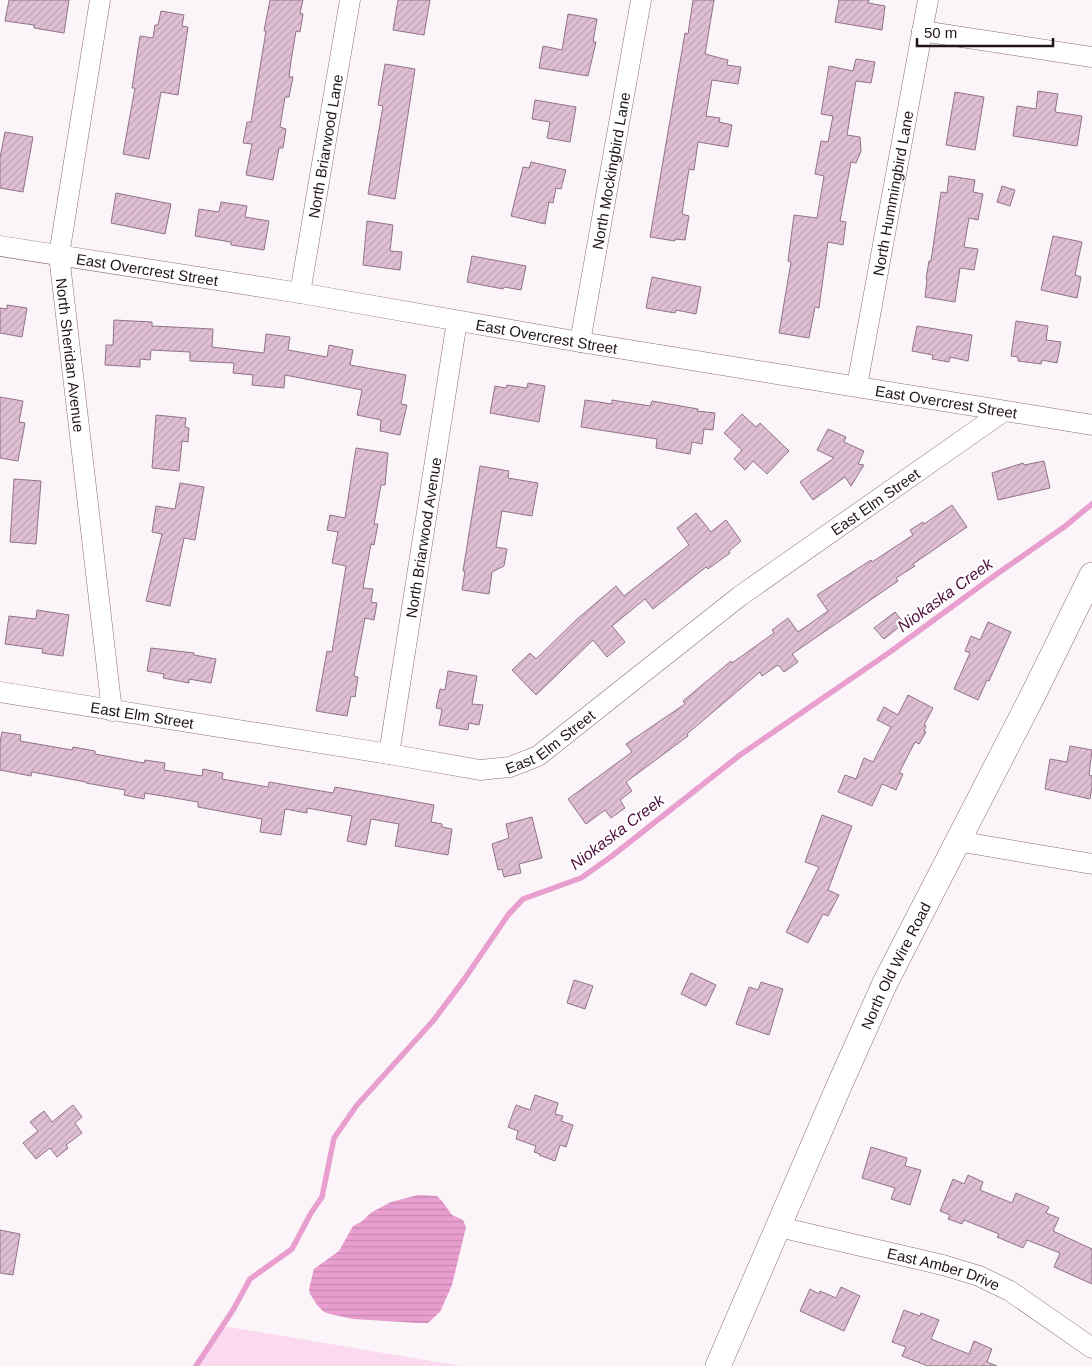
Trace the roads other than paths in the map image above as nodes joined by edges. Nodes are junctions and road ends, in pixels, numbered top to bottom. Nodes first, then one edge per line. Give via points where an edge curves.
1 (100, 0) edge
2 (350, 0) edge
3 (642, 0) edge
4 (928, 0) edge
5 (922, 31) junction
6 (1092, 57) edge
7 (0, 246) edge
8 (59, 255) junction
9 (300, 293) junction
10 (457, 321) junction
11 (580, 342) junction
12 (857, 386) junction
13 (1004, 411) junction
14 (1092, 425) edge
15 (1092, 575) edge
16 (0, 692) edge
17 (112, 711) junction
18 (389, 754) junction
19 (957, 840) junction
20 (1092, 864) edge
21 (779, 1227) junction
22 (1092, 1348) edge
23 (718, 1366) edge

1 - 8 street, North Sheridan Avenue
2 - 9 street, North Briarwood Lane
3 - 11 street, North Mockingbird Lane
4 - 5 street, North Hummingbird Lane
5 - 6 street
5 - 12 street, North Hummingbird Lane
7 - 8 street, East Overcrest Street
8 - 9 street, East Overcrest Street
8 - 17 street, North Sheridan Avenue
9 - 10 street, East Overcrest Street
10 - 11 street, East Overcrest Street
10 - 18 street, North Briarwood Avenue
11 - 12 street, East Overcrest Street
12 - 13 street, East Overcrest Street
13 - 14 street, East Overcrest Street
13 - 18 street, East Elm Street via 740,596 538,756 510,767 480,770
15 - 19 street, North Old Wire Road
16 - 17 street, East Elm Street
17 - 18 street, East Elm Street
19 - 20 street
19 - 21 street, North Old Wire Road via 885,983
21 - 22 street, East Amber Drive via 979,1276 1010,1291
21 - 23 street, North Old Wire Road

